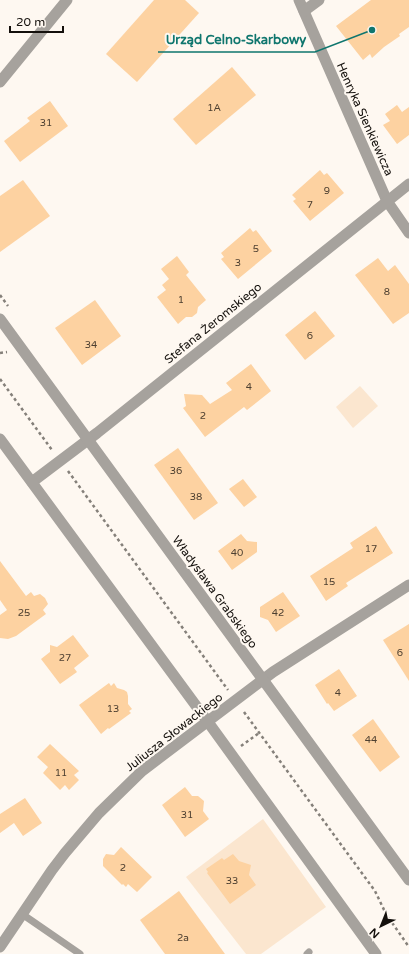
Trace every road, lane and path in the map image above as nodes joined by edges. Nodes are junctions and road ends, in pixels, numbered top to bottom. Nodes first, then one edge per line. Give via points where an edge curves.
1 (299, 0) edge
2 (320, 0) edge
3 (65, 1) edge
4 (304, 11) junction
5 (0, 82) edge
6 (409, 184) edge
7 (387, 201) junction
8 (409, 233) edge
9 (0, 319) edge
10 (0, 379) edge
11 (0, 439) edge
12 (88, 440) junction
13 (60, 461) junction
14 (32, 482) junction
15 (409, 585) edge
16 (263, 680) junction
17 (236, 701) junction
18 (208, 722) junction
19 (409, 880) edge
20 (22, 914) junction
21 (0, 947) edge
22 (409, 947) edge
23 (80, 954) edge
24 (376, 954) edge

1 - 4 street, Henryka Sienkiewicza
2 - 4 street
3 - 5 street
4 - 7 street, Henryka Sienkiewicza
6 - 7 street, Stefana Żeromskiego
7 - 8 street, Henryka Sienkiewicza
7 - 12 street, Stefana Żeromskiego
9 - 12 street, Władysława Grabskiego
10 - 13 path
11 - 14 street
12 - 13 street, Stefana Żeromskiego
12 - 16 street, Władysława Grabskiego
13 - 14 street, Stefana Żeromskiego
13 - 17 path
14 - 18 street
15 - 16 street, Juliusza Słowackiego
16 - 17 street, Juliusza Słowackiego
16 - 19 street, Władysława Grabskiego
17 - 18 street, Juliusza Słowackiego
17 - 22 path via 375,891 386,914
18 - 20 street, Juliusza Słowackiego via 142,771 99,813 52,870
18 - 24 street
20 - 21 street, Juliusza Słowackiego
20 - 23 lane

